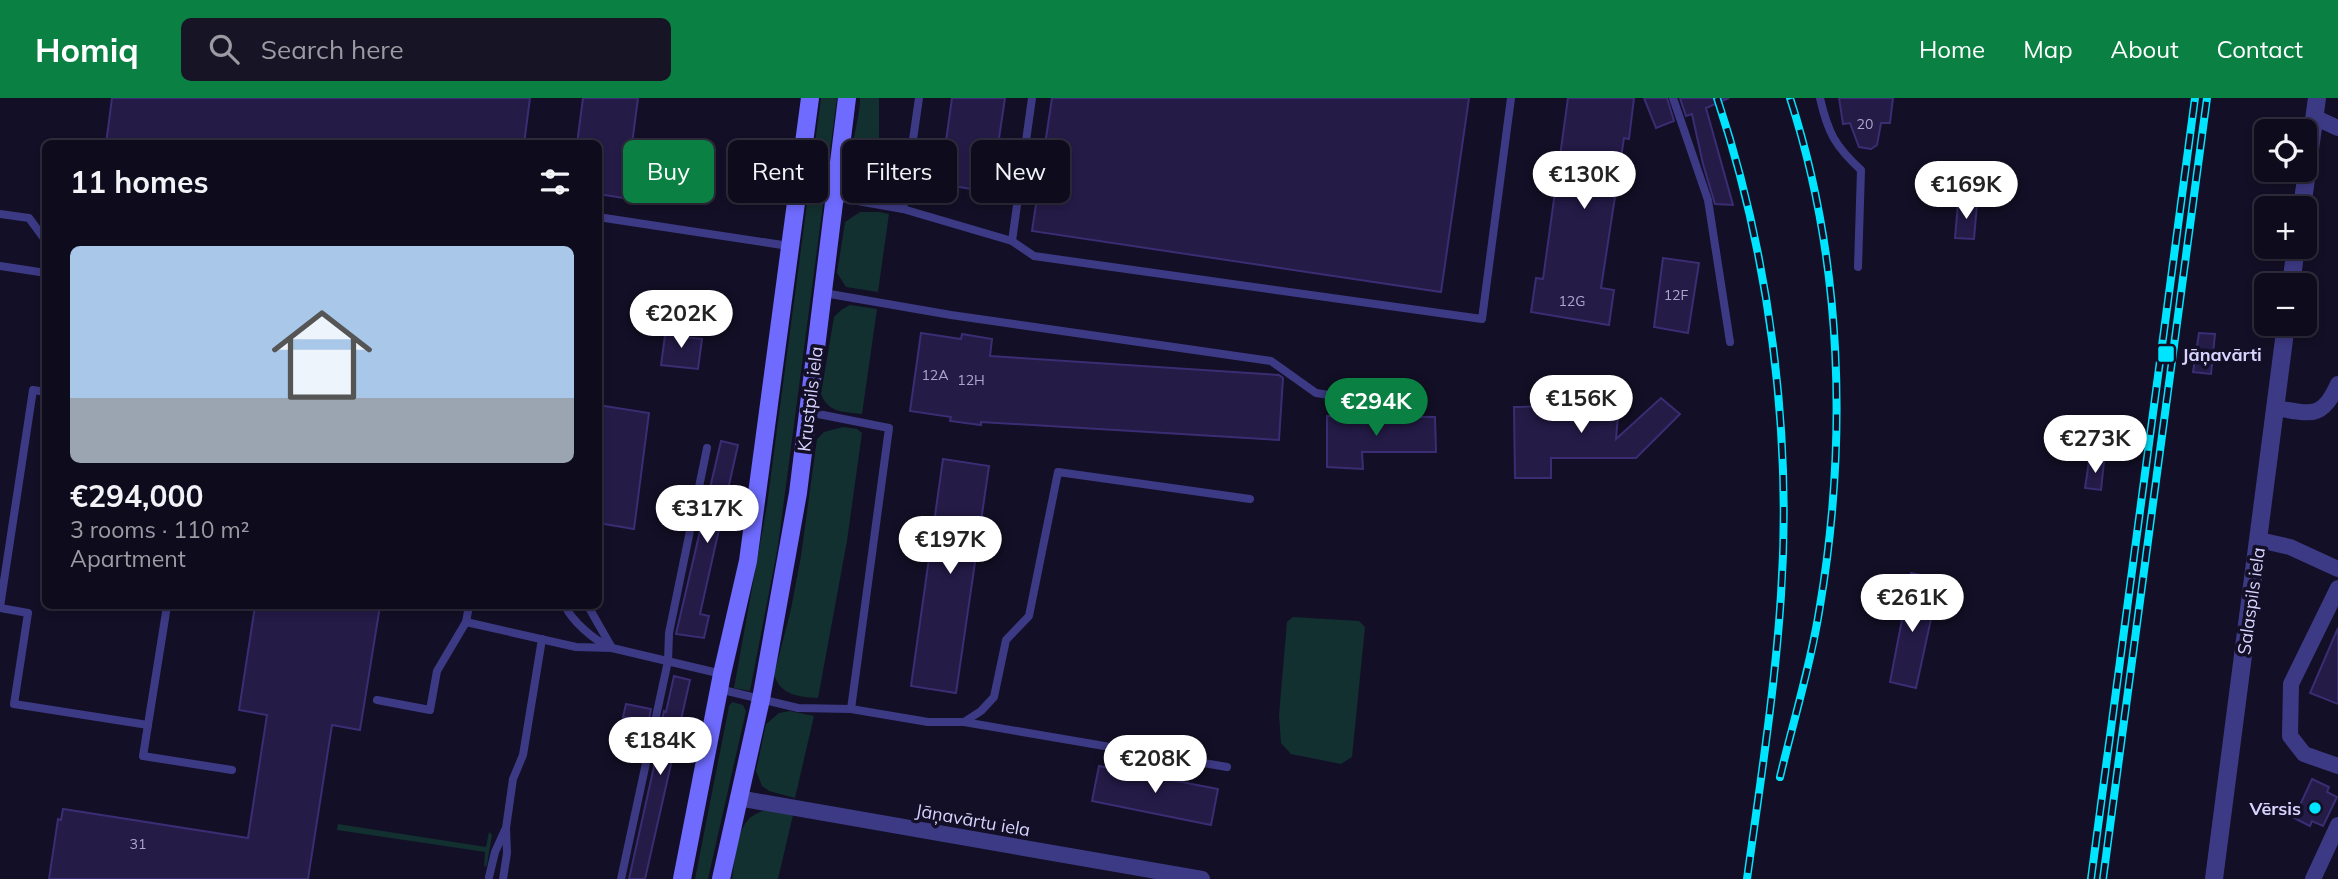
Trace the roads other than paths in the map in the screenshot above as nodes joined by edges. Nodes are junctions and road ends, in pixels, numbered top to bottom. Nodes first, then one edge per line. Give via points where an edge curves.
1 (810, 98) edge
2 (846, 98) edge
3 (919, 98) edge
4 (1031, 98) edge
5 (1511, 98) edge
6 (1673, 98) edge
7 (1820, 98) edge
8 (2316, 98) edge
9 (2314, 117) junction
10 (2338, 128) edge
11 (2304, 196) edge
12 (834, 197) junction
13 (903, 209) junction
14 (0, 214) edge
15 (602, 218) edge
16 (42, 236) edge
17 (1012, 241) junction
18 (792, 247) junction
19 (0, 265) edge
20 (1858, 267) dead end
21 (42, 270) edge
22 (824, 293) junction
23 (2284, 336) edge
24 (1730, 342) dead end
25 (2338, 384) edge
26 (42, 391) edge
27 (1381, 403) dead end
28 (2275, 408) junction
29 (808, 412) junction
30 (707, 448) dead end
31 (1250, 499) dead end
32 (2259, 540) junction
33 (2338, 569) edge
34 (2338, 588) edge
35 (0, 607) edge
36 (167, 609) edge
37 (468, 609) edge
38 (566, 609) edge
39 (589, 609) edge
40 (466, 622) junction
41 (542, 639) junction
42 (612, 648) junction
43 (668, 661) junction
44 (721, 681) junction
45 (761, 699) junction
46 (377, 700) dead end
47 (850, 709) junction
48 (964, 722) junction
49 (148, 725) junction
50 (2338, 766) edge
51 (1227, 767) dead end
52 (232, 770) dead end
53 (738, 798) junction
54 (2338, 825) edge
55 (506, 828) junction
56 (489, 877) dead end
57 (503, 879) edge
58 (621, 879) edge
59 (681, 879) edge
60 (721, 879) edge
61 (1202, 879) edge
62 (2214, 879) edge
63 (2313, 879) edge

1 - 18 main road
2 - 12 main road, Krustpils iela
3 - 13 lane
4 - 17 lane
5 - 17 lane via 1482,318 1034,256
6 - 24 lane via 1708,200
7 - 20 lane via 1840,151 1861,170
8 - 9 street
9 - 10 street
9 - 11 street
12 - 13 lane
12 - 22 main road, Krustpils iela
13 - 17 lane
14 - 16 lane via 29,218
15 - 18 lane
18 - 44 main road via 748,561
19 - 21 lane
22 - 27 lane via 1271,361 1316,393
22 - 29 main road, Krustpils iela
23 - 28 street, Salaspils iela
25 - 28 street via 2331,401 2314,412
26 - 35 lane via 33,390
28 - 32 street, Salaspils iela
29 - 45 main road, Krustpils iela
29 - 47 lane via 889,428
30 - 43 lane via 669,633
31 - 48 lane via 1058,472 1029,615 1006,640 994,697
32 - 33 street via 2290,547
32 - 62 street, Salaspils iela
34 - 50 street via 2291,684 2290,736 2304,754
35 - 49 lane via 28,613 14,704
36 - 49 lane
37 - 40 lane
38 - 42 lane via 600,643
39 - 42 lane
40 - 41 lane
40 - 46 lane via 437,671 430,710
41 - 42 lane via 576,647
41 - 55 lane
42 - 43 lane
43 - 44 lane
43 - 58 lane
44 - 45 lane
44 - 59 main road
45 - 47 lane via 798,708
45 - 53 main road, Krustpils iela
47 - 48 lane via 928,722
48 - 51 lane
49 - 52 lane via 143,756
53 - 60 main road, Krustpils iela
53 - 61 street, Jāņavārtu iela
54 - 63 street
55 - 56 lane
55 - 57 lane

